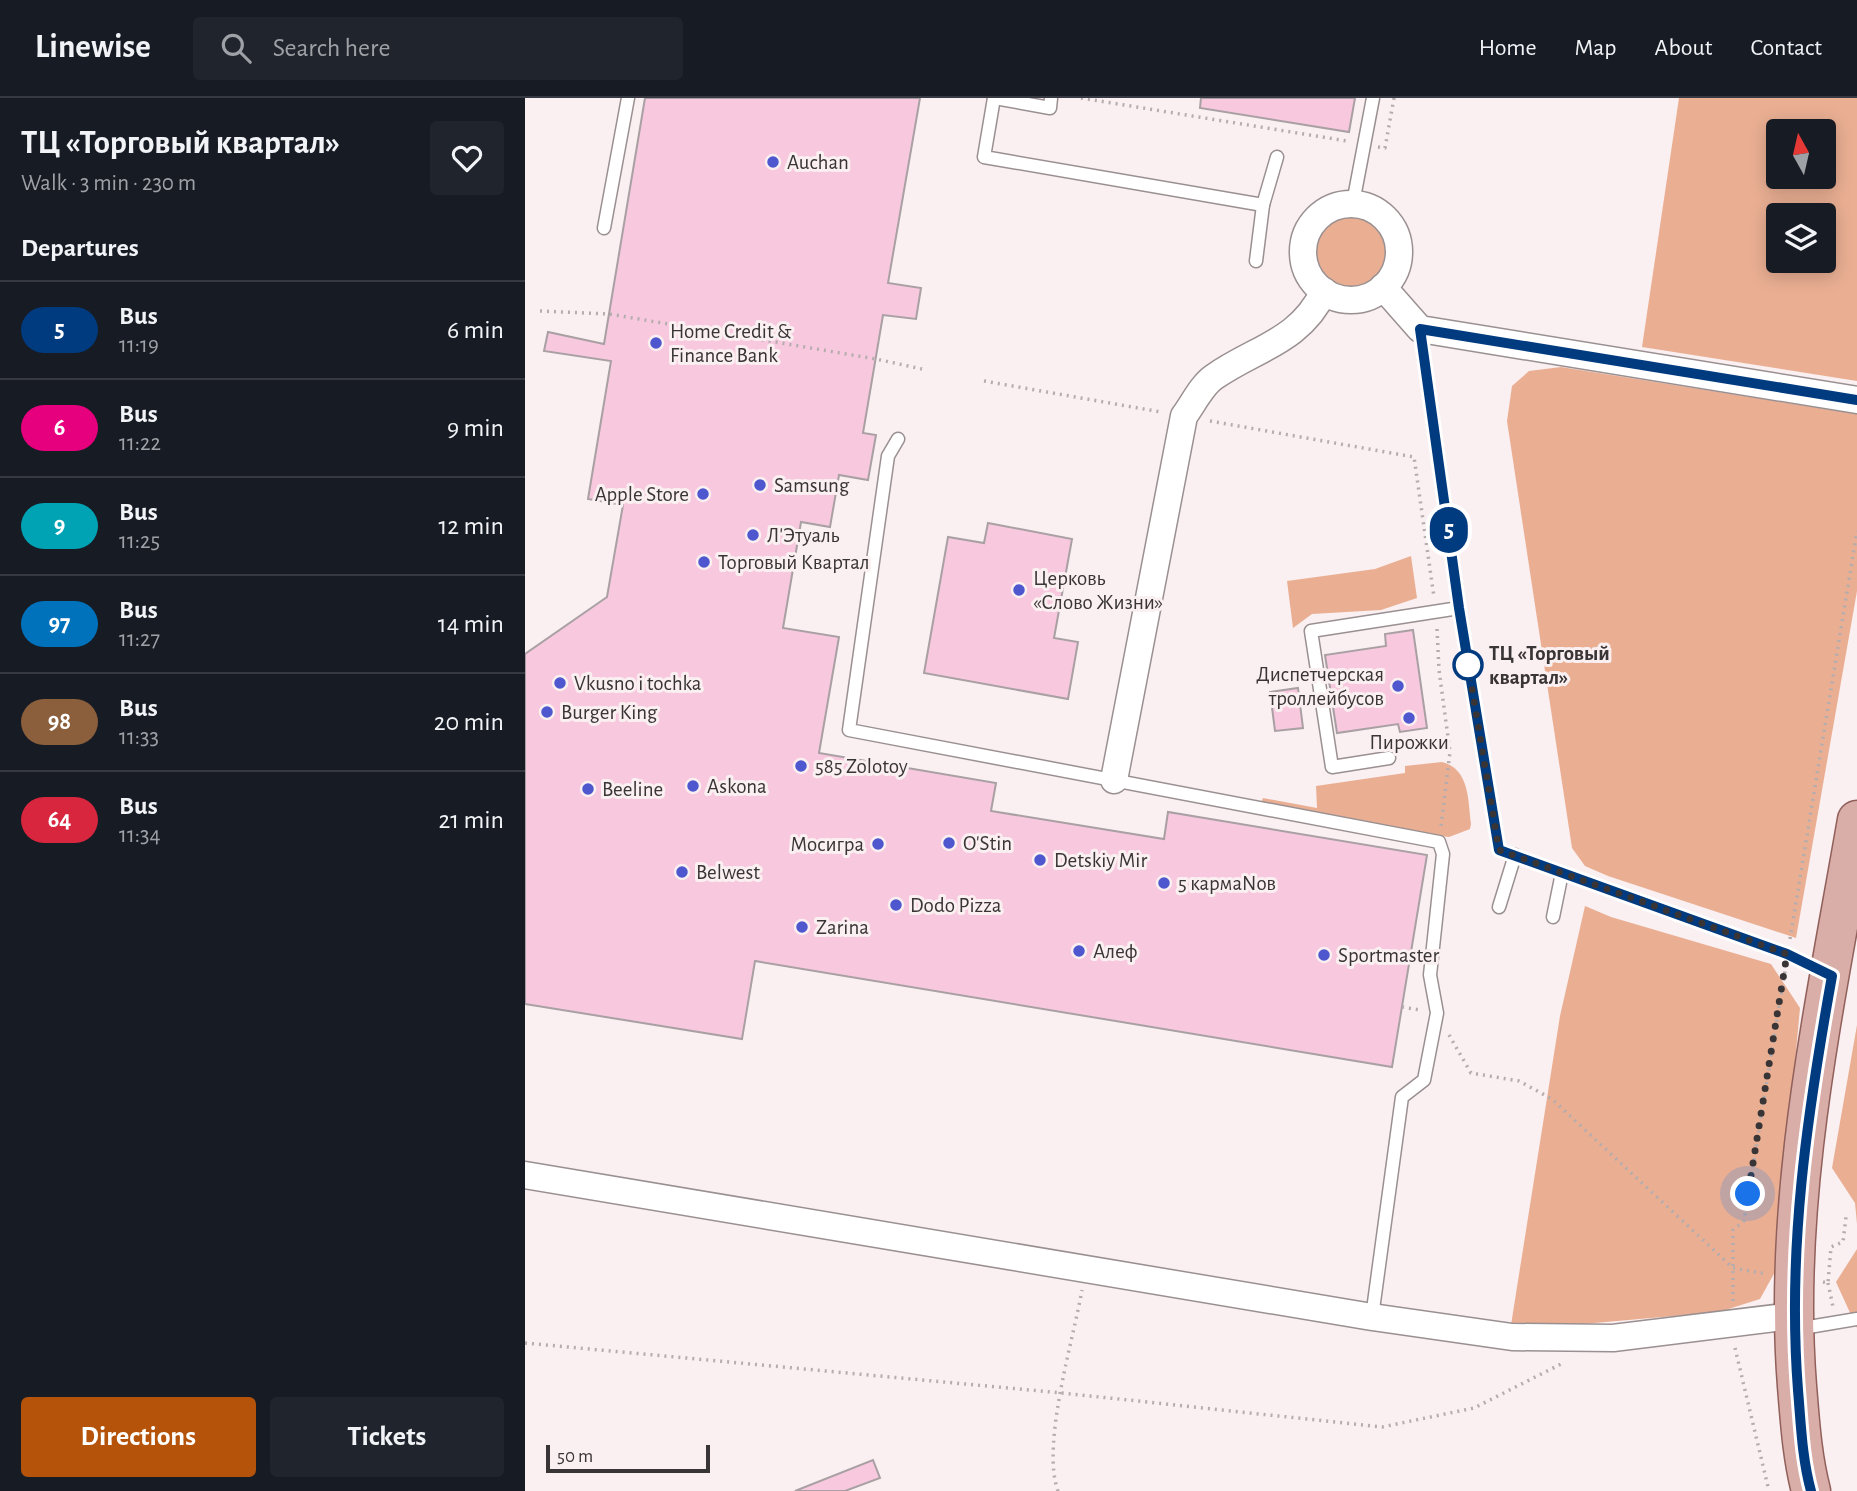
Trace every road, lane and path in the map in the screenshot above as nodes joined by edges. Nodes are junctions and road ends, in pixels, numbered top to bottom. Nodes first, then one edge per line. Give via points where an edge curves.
1 (628, 98) edge
2 (995, 98) edge
3 (1051, 98) edge
4 (1081, 98) edge
5 (1373, 98) edge
6 (1394, 98) edge
7 (1365, 144) junction
8 (1277, 157) dead end
9 (1353, 203) junction
10 (1263, 205) junction
11 (604, 228) dead end
12 (1256, 261) dead end
13 (1383, 287) junction
14 (1324, 291) junction
15 (540, 311) dead end
16 (1420, 329) junction
17 (922, 369) dead end
18 (1857, 400) edge
19 (898, 439) dead end
20 (1414, 457) dead end
21 (1857, 531) edge
22 (1459, 608) junction
23 (1437, 611) junction
24 (1389, 758) dead end
25 (1114, 780) junction
26 (1857, 820) edge
27 (1439, 842) junction
28 (1514, 855) junction
29 (1853, 870) edge
30 (1562, 873) junction
31 (1499, 907) dead end
32 (1553, 918) dead end
33 (1787, 954) junction
34 (1832, 976) junction
35 (1402, 1006) dead end
36 (1437, 1013) junction
37 (525, 1175) edge
38 (1733, 1268) junction
39 (1086, 1269) junction
40 (1828, 1283) dead end
41 (1845, 1306) dead end
42 (1372, 1317) junction
43 (1857, 1319) edge
44 (1733, 1322) junction
45 (1793, 1323) junction
46 (525, 1343) edge
47 (1567, 1361) dead end
48 (1062, 1393) junction
49 (1803, 1478) edge
50 (1058, 1491) edge
51 (1769, 1491) edge

1 - 11 lane
2 - 3 lane via 1049,108
2 - 10 lane via 984,157
4 - 7 path
5 - 7 lane
6 - 7 path via 1385,148
7 - 9 lane
8 - 10 lane
9 - 13 street via 1377,211 1398,241 1397,267
9 - 14 street via 1329,209 1305,236 1303,261 1314,283
10 - 12 lane
13 - 14 street via 1372,295 1347,300
13 - 16 street
14 - 25 street via 1314,311 1274,346 1212,378 1184,416
15 - 17 path via 609,313
16 - 18 street
16 - 22 lane
19 - 25 lane via 888,456 849,730
20 - 23 path
21 - 33 path
22 - 23 lane
22 - 28 lane via 1499,850
23 - 24 lane via 1311,631 1332,767
23 - 27 path via 1450,752
25 - 27 lane
26 - 29 main road
27 - 36 lane via 1443,854 1430,975
28 - 30 lane
28 - 31 lane
29 - 34 main road
30 - 32 lane
30 - 33 lane
33 - 34 lane
33 - 38 path via 1744,1221 1733,1230
34 - 45 main road via 1808,1110
35 - 36 path
36 - 38 path via 1471,1073 1519,1081 1552,1098
36 - 42 lane via 1424,1080 1402,1097
37 - 39 street
38 - 44 path
39 - 42 street
39 - 48 path
40 - 41 path via 1832,1307
42 - 44 street via 1524,1338 1613,1338
43 - 45 lane
44 - 45 street
44 - 51 path
45 - 49 main road
46 - 48 path
47 - 48 path via 1474,1408 1382,1427
48 - 50 path via 1052,1475

